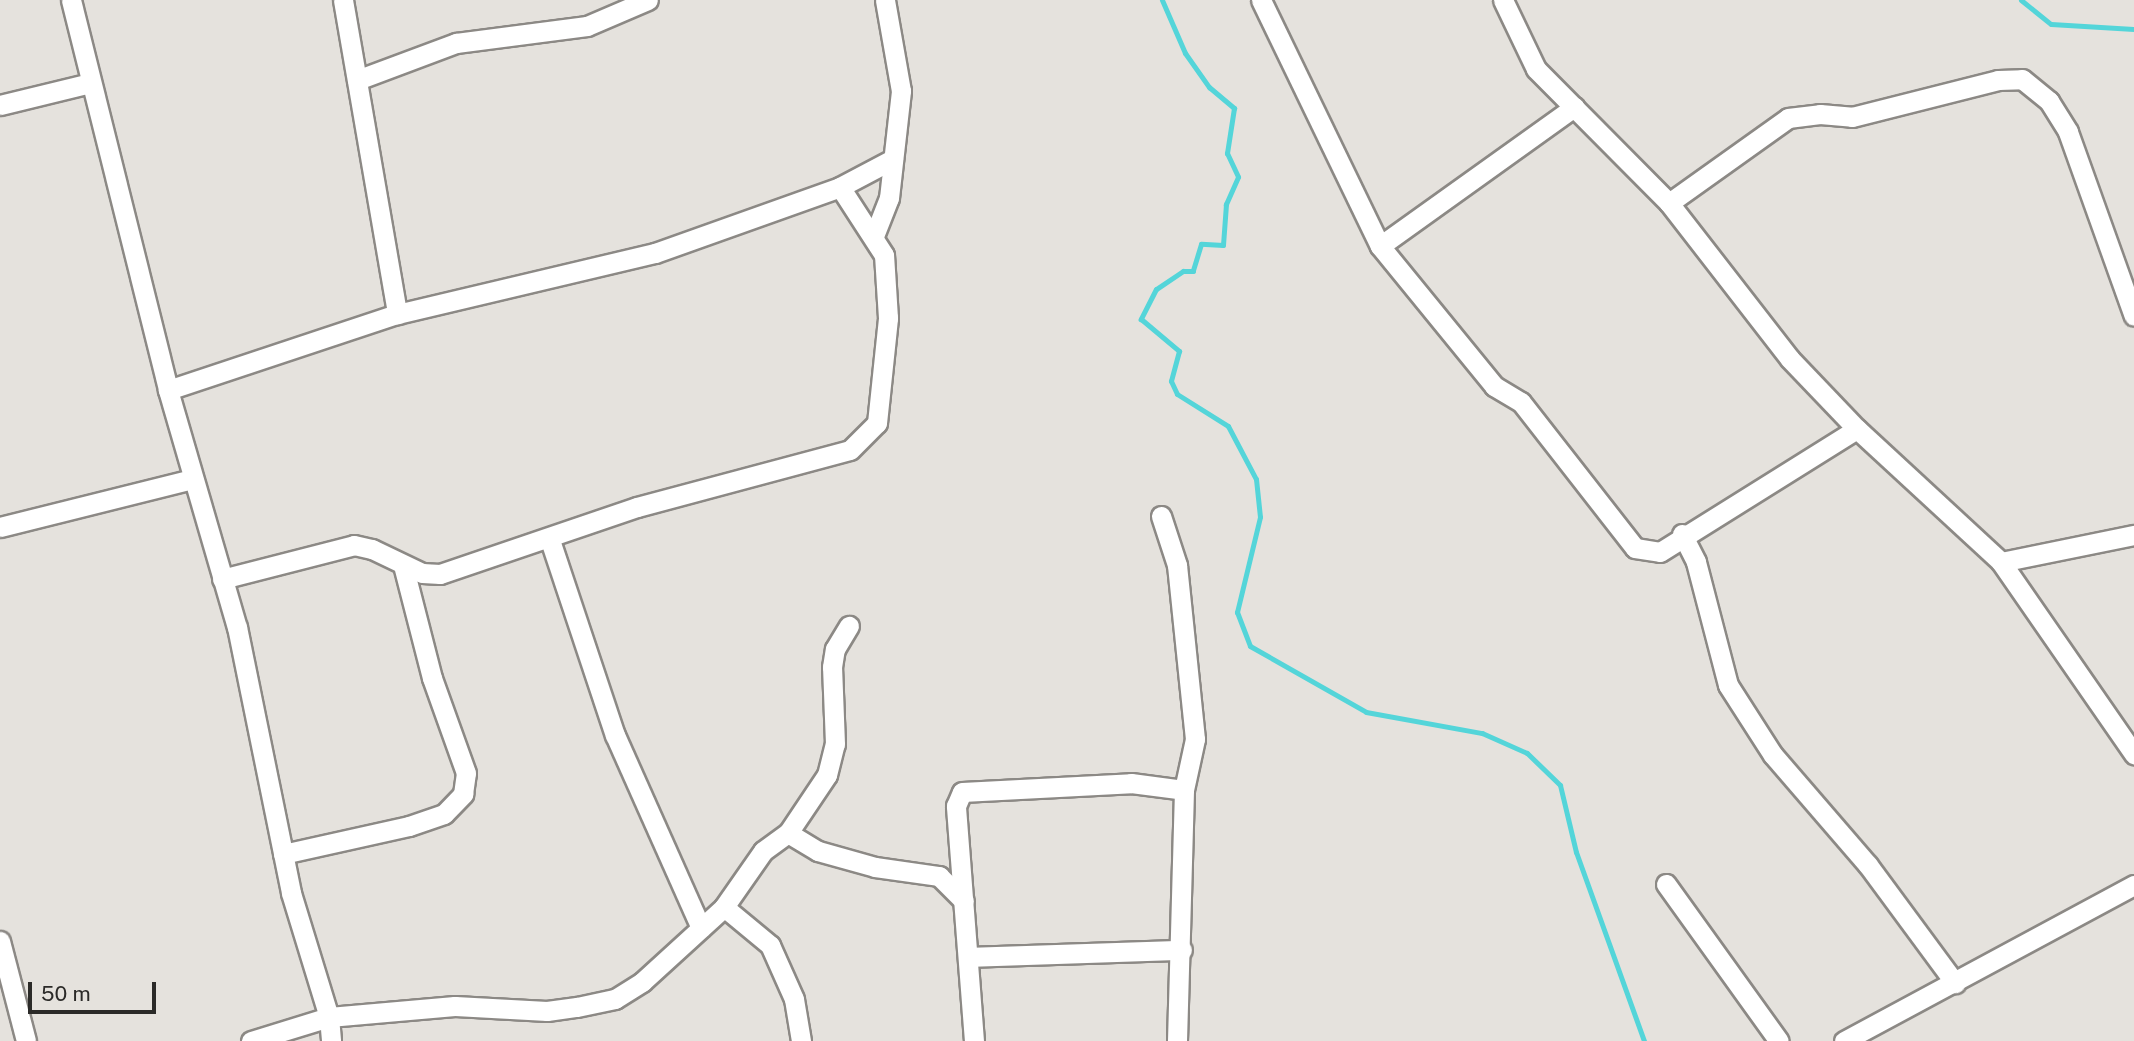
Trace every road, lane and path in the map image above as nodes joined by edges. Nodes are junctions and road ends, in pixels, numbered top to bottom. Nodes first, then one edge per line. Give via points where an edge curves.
1 (71, 0) edge
2 (343, 0) edge
3 (648, 0) edge
4 (886, 0) edge
5 (1261, 0) edge
6 (1503, 0) edge
7 (357, 80) junction
8 (90, 83) junction
9 (0, 105) edge
10 (1574, 107) junction
11 (893, 159) junction
12 (840, 187) junction
13 (1669, 203) junction
14 (874, 236) junction
15 (1380, 246) junction
16 (397, 314) junction
17 (2134, 316) edge
18 (168, 390) junction
19 (1857, 429) junction
20 (192, 479) junction
21 (1161, 516) dead end
22 (0, 527) edge
23 (1682, 534) junction
24 (2134, 535) edge
25 (550, 540) junction
26 (2001, 562) junction
27 (403, 565) junction
28 (222, 579) junction
29 (849, 626) dead end
30 (2134, 754) edge
31 (1184, 790) junction
32 (788, 833) junction
33 (283, 853) junction
34 (962, 862) junction
35 (939, 876) junction
36 (1666, 884) dead end
37 (2134, 885) edge
38 (964, 901) junction
39 (724, 907) junction
40 (701, 928) junction
41 (0, 941) edge
42 (1182, 950) junction
43 (968, 957) junction
44 (5, 978) edge
45 (1955, 983) junction
46 (329, 1017) junction
47 (1873, 1034) edge
48 (26, 1041) edge
49 (251, 1041) edge
50 (331, 1041) edge
51 (800, 1041) edge
52 (974, 1041) edge
53 (1177, 1041) edge
54 (1779, 1041) edge
55 (1844, 1041) edge

1 - 8 street
2 - 7 street
3 - 7 street via 587,26 456,43
4 - 11 street via 901,92
5 - 15 street
6 - 10 street via 1536,69
7 - 16 street
8 - 9 street
8 - 18 street
10 - 13 street
10 - 15 street
11 - 12 street
11 - 14 street via 889,198
12 - 14 street
12 - 16 street via 655,253
13 - 17 street via 1788,118 1852,117 1998,80 2022,79 2049,101 2068,132
13 - 19 street via 1790,359
14 - 25 street via 884,255 886,352 877,423 865,440 833,456 637,507
15 - 23 street via 1494,386 1521,402 1634,548 1660,552
16 - 18 street
18 - 20 street
19 - 23 street via 1706,524
19 - 26 street
20 - 22 street
20 - 28 street
21 - 31 street via 1177,565 1195,739
23 - 45 street via 1696,562 1728,685 1773,755 1868,865
24 - 26 street
25 - 27 street via 440,574
25 - 40 street via 615,735
26 - 30 street
27 - 28 street via 354,545
27 - 33 street via 432,678 466,773 463,794 444,814 409,826
28 - 33 street via 237,627
29 - 32 street via 835,649 832,667 835,744 827,775
31 - 34 street via 1131,783 962,792 956,806
31 - 42 street
32 - 35 street via 818,851 876,867
32 - 39 street via 764,851
33 - 46 street
34 - 35 street
34 - 38 street
35 - 38 street
36 - 54 street
37 - 45 street
38 - 43 street
39 - 40 street
39 - 51 street via 770,944 794,999
40 - 46 street via 658,969 615,999 547,1011 455,1006
41 - 44 street
42 - 43 street
42 - 53 street
43 - 52 street
44 - 48 street
45 - 47 street
46 - 49 street
46 - 50 street
47 - 55 street

